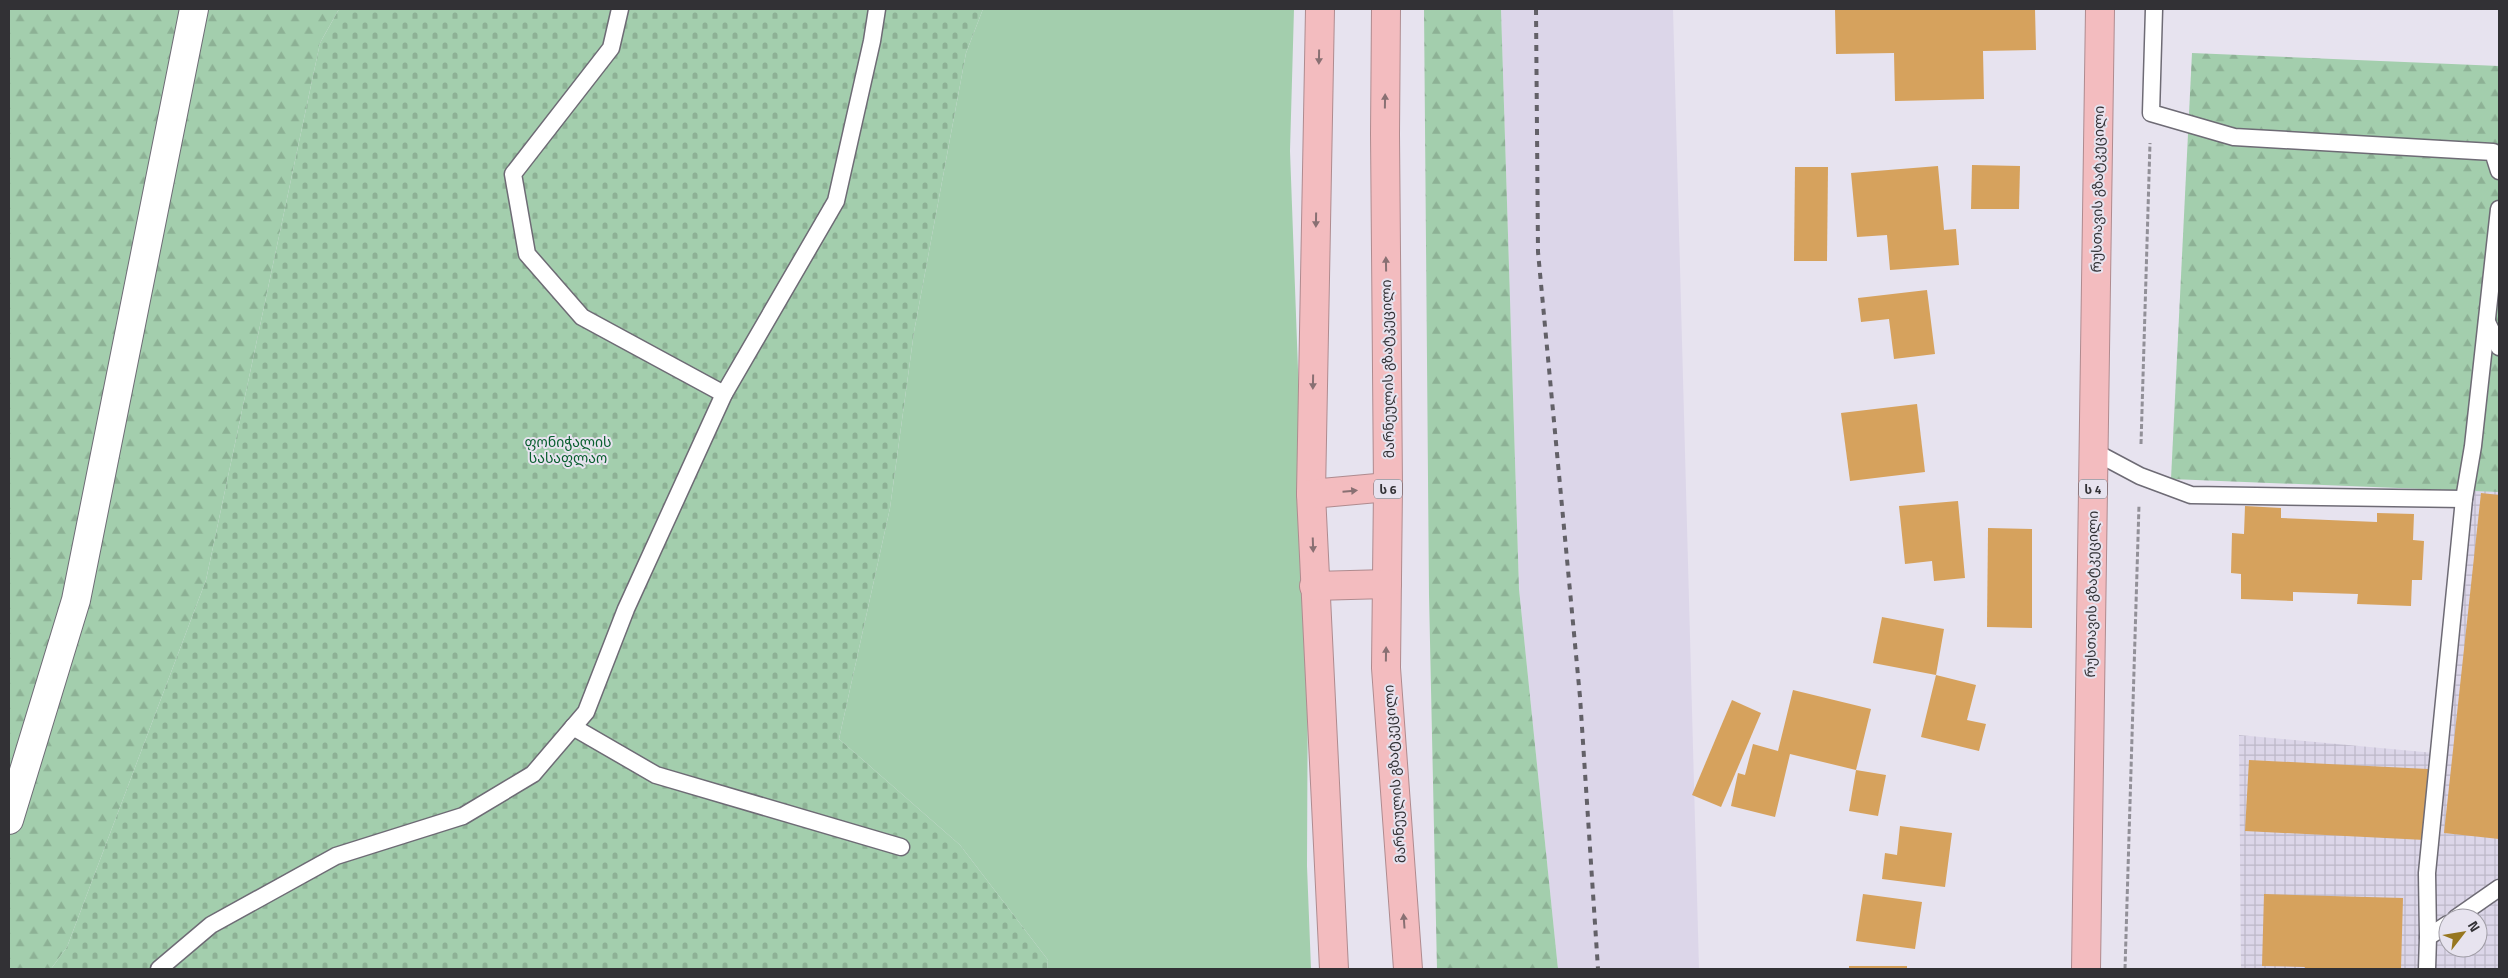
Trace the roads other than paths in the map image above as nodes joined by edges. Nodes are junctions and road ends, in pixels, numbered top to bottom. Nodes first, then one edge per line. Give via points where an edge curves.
1 (194, 9) edge
2 (620, 9) edge
3 (876, 9) edge
4 (1320, 9) edge
5 (1386, 9) edge
6 (2100, 9) edge
7 (2154, 9) edge
8 (2499, 171) edge
9 (2499, 210) edge
10 (2487, 322) junction
11 (2499, 347) edge
12 (724, 394) junction
13 (2093, 451) junction
14 (1388, 487) junction
15 (1311, 494) junction
16 (2464, 500) junction
17 (1387, 584) junction
18 (1314, 586) junction
19 (572, 728) junction
20 (9, 820) edge
21 (901, 847) dead end
22 (2499, 888) edge
23 (2470, 908) edge
24 (2438, 930) edge
25 (2428, 937) junction
26 (159, 969) edge
27 (1334, 969) edge
28 (1408, 969) edge
29 (2086, 969) edge
30 (2426, 969) edge

1 - 20 street via 76,600
2 - 12 lane via 611,48 513,174 527,254 582,317
3 - 12 lane via 872,41 836,201
4 -> 15 highway
14 -> 5 highway, მარნეულის გზატკეცილი / ს 6 via 1384,134
6 - 13 highway, რუსთავის გზატკეცილი / ს 4
7 - 8 lane via 2151,112 2234,137 2493,152
9 - 10 lane
10 - 11 lane
10 - 16 lane
12 - 19 lane via 626,609 586,712
13 - 16 lane via 2140,476 2191,495
13 - 29 highway, რუსთავის გზატკეცილი / ს 4
15 -> 14 highway
14 - 17 highway, მარნეულის გზატკეცილი / ს 6
15 -> 18 highway
16 - 25 lane via 2427,872
17 - 18 highway
28 -> 17 highway, მარნეულის გზატკეცილი / ს 6 via 1386,668
18 - 27 highway
19 - 21 lane via 656,775
19 - 26 lane via 533,774 463,816 336,856 211,925
22 - 23 lane
24 - 25 lane
25 - 30 lane

